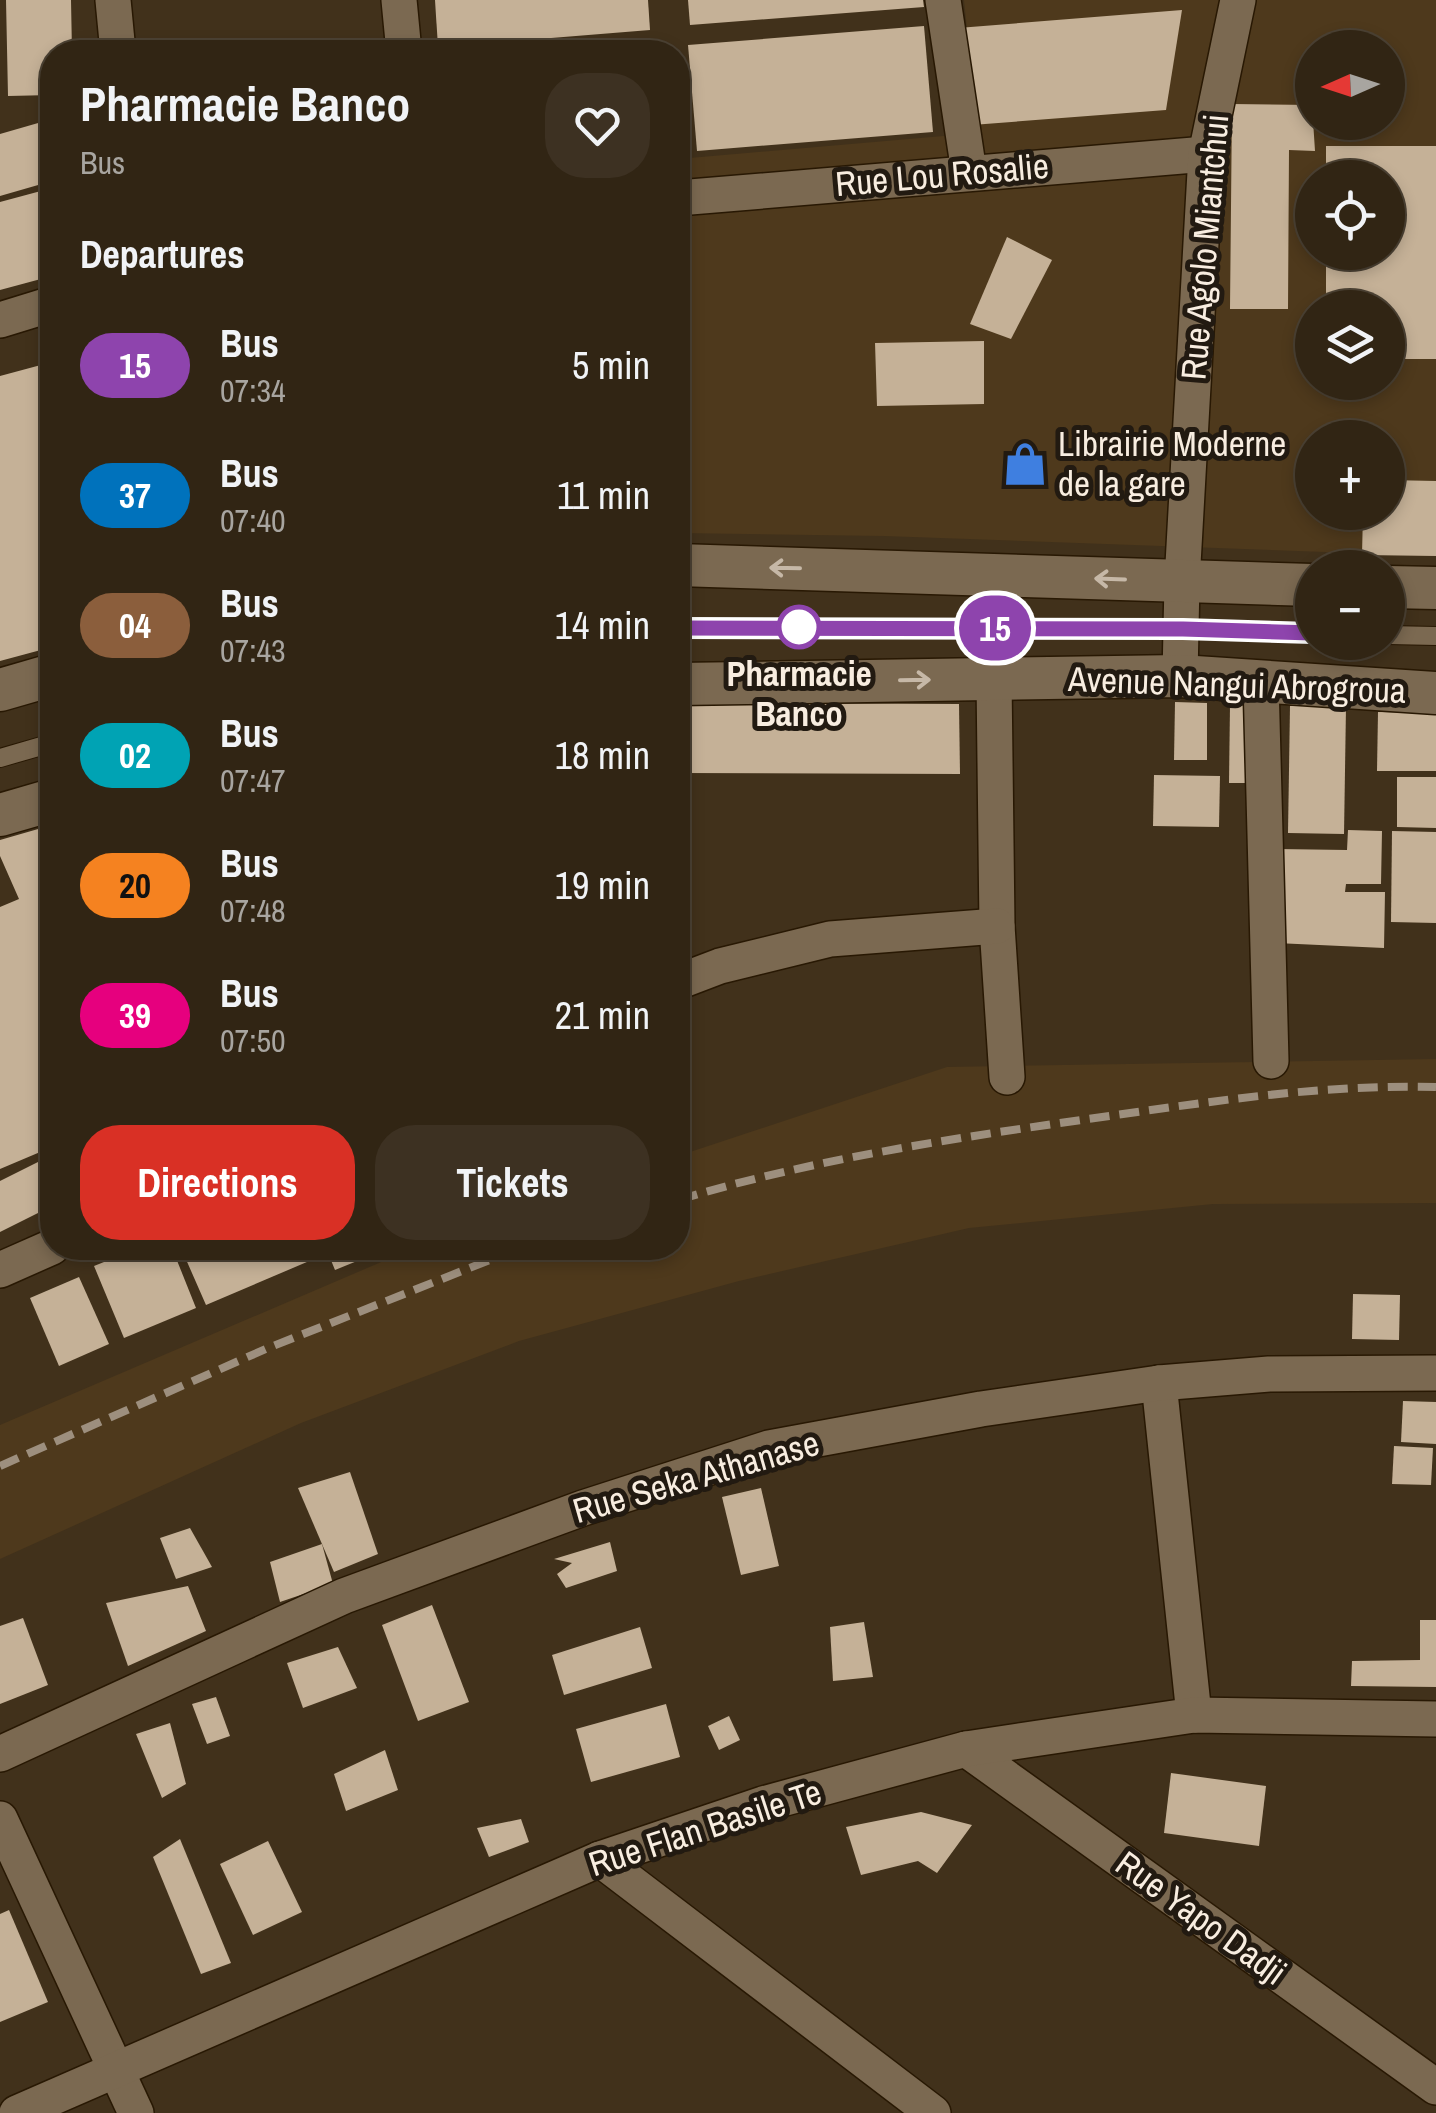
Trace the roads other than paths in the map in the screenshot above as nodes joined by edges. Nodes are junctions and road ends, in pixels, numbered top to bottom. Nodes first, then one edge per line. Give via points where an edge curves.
1 (113, 0) edge
2 (399, 0) edge
3 (942, 0) edge
4 (1238, 0) edge
5 (117, 40) edge
6 (403, 40) edge
7 (1206, 154) junction
8 (968, 172) junction
9 (690, 197) edge
10 (40, 308) edge
11 (0, 320) edge
12 (690, 566) edge
13 (1182, 582) junction
14 (1295, 585) edge
15 (1405, 587) edge
16 (1436, 588) edge
17 (690, 628) edge
18 (1183, 629) junction
19 (1295, 632) edge
20 (1405, 635) edge
21 (1436, 636) edge
22 (1180, 676) junction
23 (40, 678) edge
24 (994, 679) junction
25 (1261, 682) junction
26 (690, 684) edge
27 (0, 690) edge
28 (1436, 693) edge
29 (40, 746) edge
30 (0, 758) edge
31 (40, 803) edge
32 (0, 815) edge
33 (997, 926) junction
34 (690, 977) edge
35 (1271, 1061) dead end
36 (1007, 1077) dead end
37 (40, 1252) edge
38 (0, 1270) edge
39 (1436, 1373) edge
40 (1159, 1383) junction
41 (1194, 1715) junction
42 (1436, 1719) edge
43 (966, 1749) junction
44 (0, 1754) edge
45 (0, 1819) edge
46 (600, 1859) junction
47 (116, 2069) junction
48 (1436, 2087) edge
49 (17, 2113) edge
50 (136, 2113) edge
51 (932, 2113) edge

1 - 5 street
2 - 6 street
3 - 8 street
4 - 7 street, Rue Agolo Miantchui
7 - 8 street, Rue Lou Rosalie
7 - 13 street, Rue Agolo Miantchui
8 - 9 street, Rue Lou Rosalie
10 - 11 street
13 -> 12 street
13 - 14 street
13 - 18 street, Rue Agolo Miantchui
15 - 16 street
17 - 18 lane, Avenue Nangui Abrogroua
18 - 19 lane, Avenue Nangui Abrogroua
18 - 22 street, Rue Agolo Miantchui
20 - 21 lane, Avenue Nangui Abrogroua
22 - 24 street, Avenue Nangui Abrogroua
22 - 25 street, Avenue Nangui Abrogroua
23 - 27 street
26 -> 24 street, Avenue Nangui Abrogroua
24 - 33 street
25 - 28 street, Avenue Nangui Abrogroua
25 - 35 street
29 - 30 lane
31 - 32 street
33 - 34 street via 830,939
33 - 36 street
37 - 38 street
39 - 40 street, Rue Seka Athanase via 1268,1374
40 - 41 street
40 - 44 street, Rue Seka Athanase via 769,1448 344,1596
41 - 42 street, Rue Flan Basile Te
41 - 43 street, Rue Flan Basile Te
43 - 46 street, Rue Flan Basile Te via 763,1804
43 - 48 street, Rue Yapo Dadji
45 - 47 street
46 - 47 street, Rue Flan Basile Te
46 - 51 street
47 - 49 street, Rue Flan Basile Te
47 - 50 street

